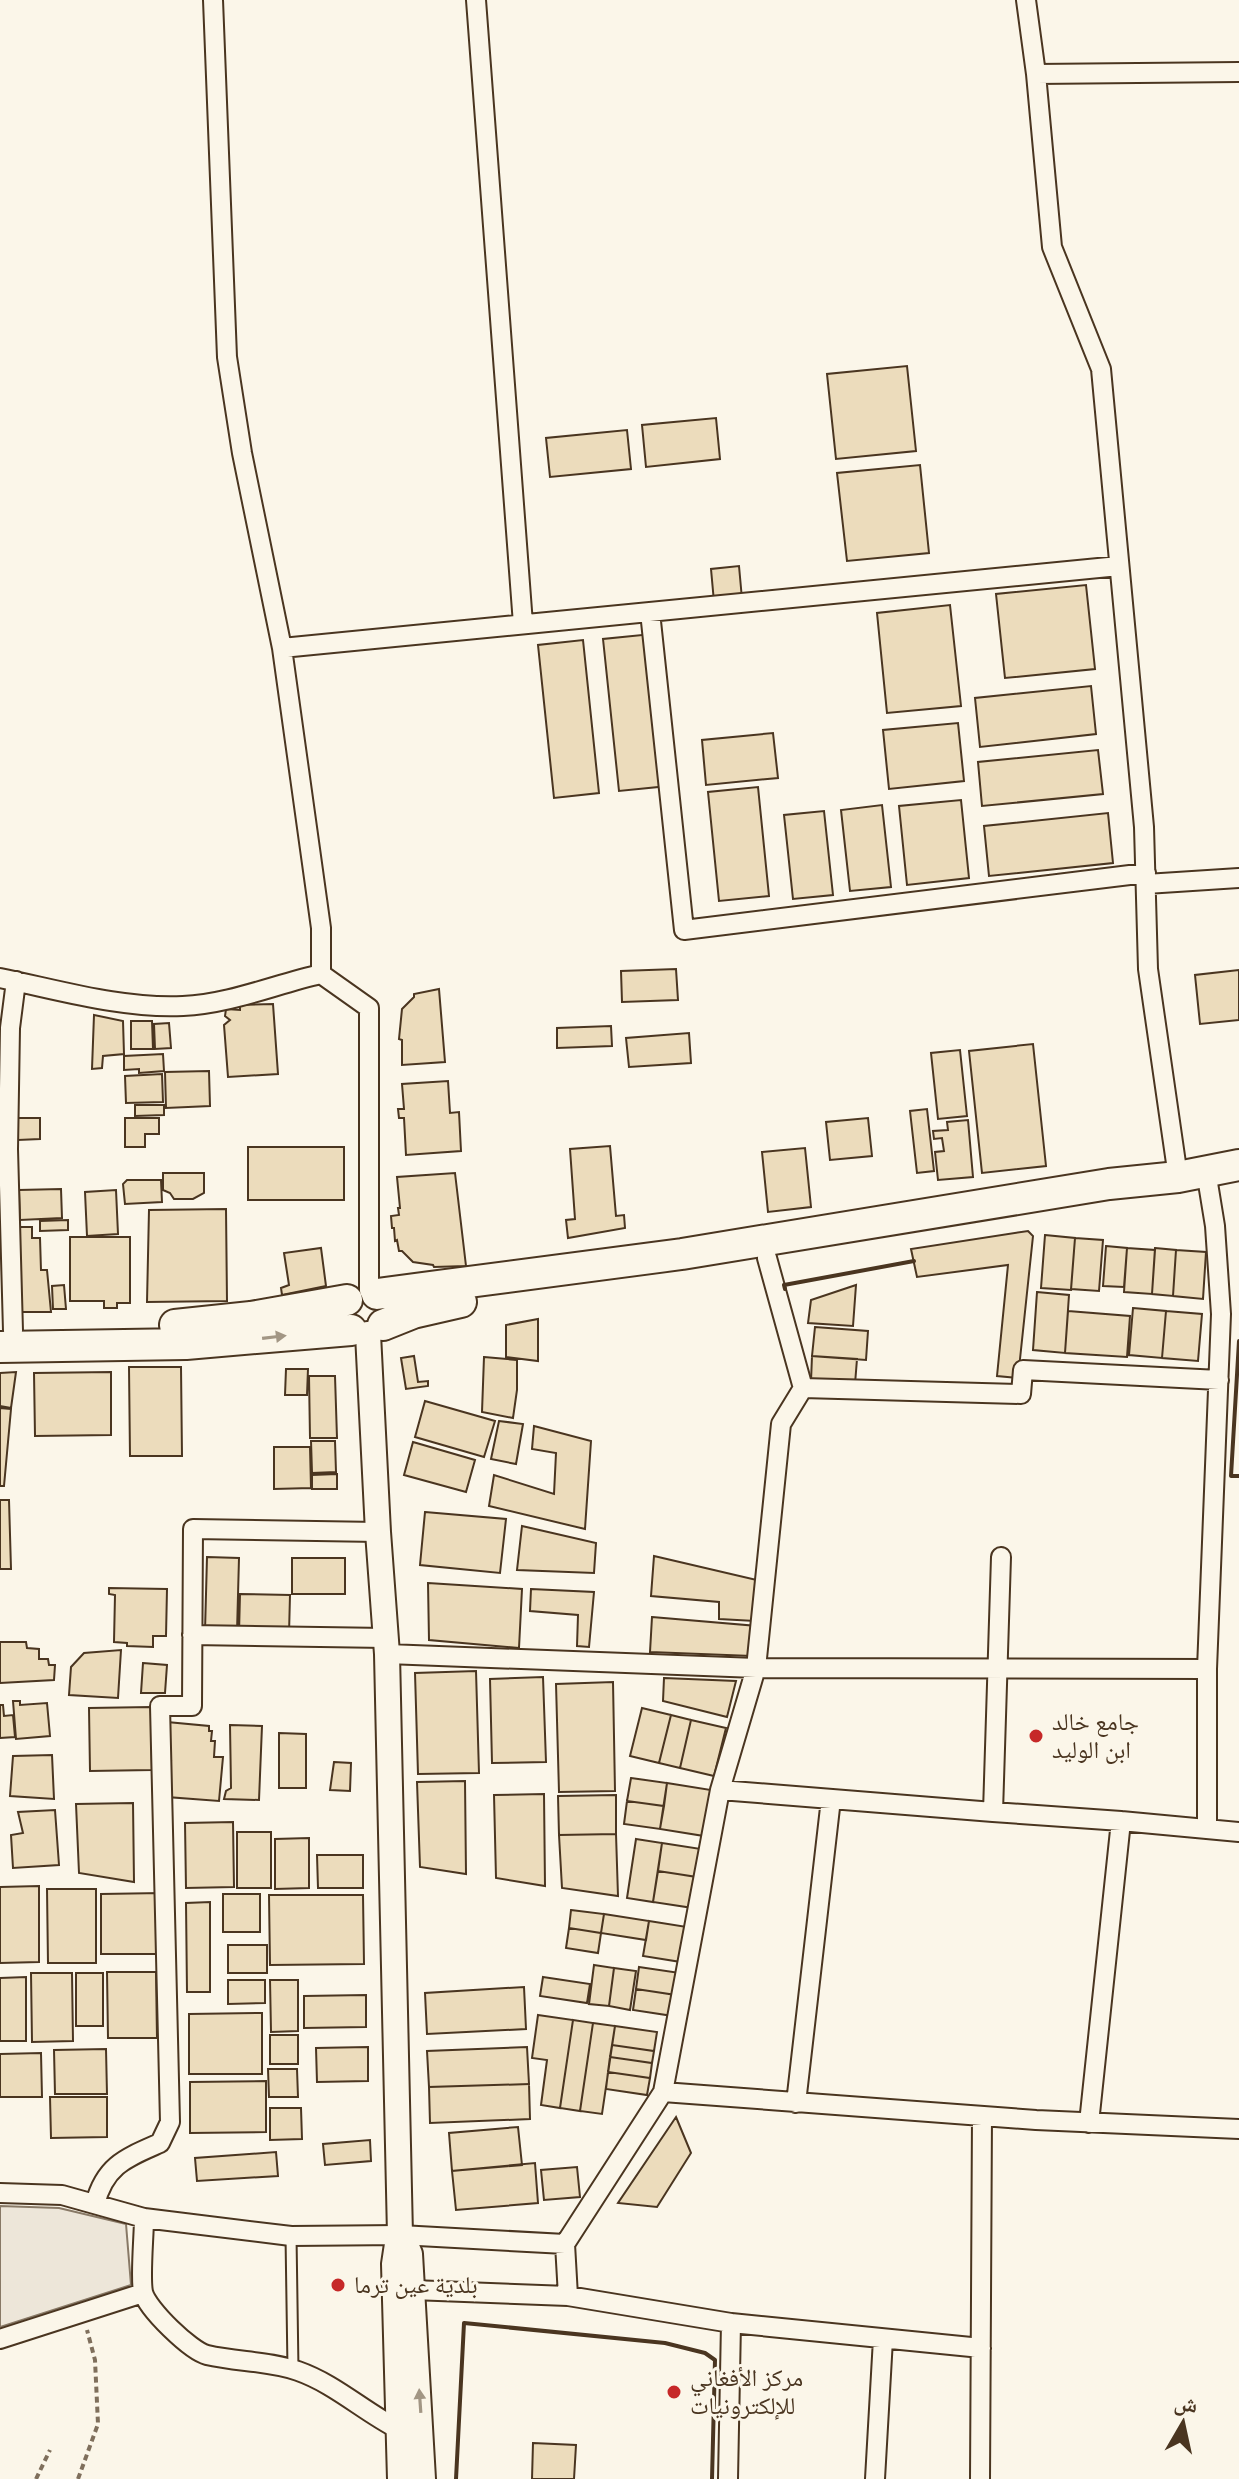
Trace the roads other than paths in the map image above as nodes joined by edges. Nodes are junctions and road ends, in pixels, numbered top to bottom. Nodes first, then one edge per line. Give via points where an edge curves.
1 (213, 0) edge
2 (476, 0) edge
3 (1026, 0) edge
4 (1239, 72) edge
5 (1036, 74) junction
6 (1119, 566) junction
7 (650, 612) junction
8 (523, 624) junction
9 (282, 648) junction
10 (1146, 878) junction
11 (1239, 878) edge
12 (321, 974) junction
13 (8, 980) edge
14 (1239, 1165) edge
15 (1192, 1174) junction
16 (767, 1258) junction
17 (364, 1295) junction
18 (367, 1330) junction
19 (228, 1331) junction
20 (4, 1336) edge
21 (1219, 1380) junction
22 (803, 1388) junction
23 (378, 1532) junction
24 (1001, 1557) dead end
25 (192, 1635) junction
26 (386, 1646) junction
27 (756, 1668) junction
28 (998, 1668) junction
29 (1207, 1669) junction
30 (720, 1790) junction
31 (831, 1799) junction
32 (993, 1812) junction
33 (1121, 1821) junction
34 (1207, 1829) junction
35 (1239, 1832) edge
36 (663, 2092) junction
37 (796, 2103) junction
38 (982, 2116) junction
39 (1089, 2123) junction
40 (1239, 2129) edge
41 (0, 2193) edge
42 (95, 2204) junction
43 (144, 2218) junction
44 (400, 2235) junction
45 (291, 2236) junction
46 (565, 2244) junction
47 (412, 2290) junction
48 (143, 2293) junction
49 (568, 2296) junction
50 (731, 2323) junction
51 (0, 2339) edge
52 (883, 2339) junction
53 (981, 2348) junction
54 (293, 2369) junction
55 (398, 2429) junction
56 (400, 2479) edge
57 (423, 2479) edge
58 (728, 2479) edge
59 (875, 2479) edge
60 (980, 2479) edge

1 - 9 street via 227,357
2 - 8 street
3 - 5 street
4 - 5 street
5 - 6 street via 1052,247 1101,369
6 - 7 street
6 - 10 street
7 - 8 street
7 - 10 street via 684,930
8 - 9 street
9 - 12 street via 321,928
10 - 11 street
10 - 15 street via 1148,969
12 - 13 street via 183,1006 126,1002
12 - 17 street via 369,1008
13 - 20 street
14 - 15 main road
15 - 16 main road via 1121,1199
15 - 17 main road via 682,1254
15 - 21 street via 1215,1226
16 - 18 main road via 445,1305
16 - 22 street
17 - 18 main road via 386,1309
17 - 18 main road via 343,1316
17 - 19 main road
19 -> 18 main road
18 - 23 street
19 - 20 main road via 146,1326
21 - 22 street via 1023,1370 1021,1394
21 - 29 street
22 - 27 street via 781,1424
23 - 25 street via 193,1529
23 - 26 street
24 - 28 street
25 - 26 street
25 - 42 street via 192,1706 160,1706 170,2122 160,2143 123,2160 100,2187
26 - 27 street
26 - 44 street
27 - 28 street
27 - 30 street
28 - 29 street
28 - 32 street
29 - 34 street
30 - 31 street
30 - 36 street
31 - 32 street
31 - 37 street
32 - 33 street
33 - 34 street
33 - 39 street
34 - 35 street
36 - 37 street
36 - 46 street
37 - 38 street
38 - 39 street
38 - 53 street
39 - 40 street
41 - 42 street via 62,2195
42 - 43 street
43 - 45 street
43 - 48 street
44 - 45 street
44 - 46 street
44 - 47 street via 410,2254
44 - 55 street via 394,2264
45 - 54 lane
46 - 49 street
47 - 49 street
57 -> 47 street
48 - 51 street
48 - 54 street via 183,2340 203,2354
49 - 50 street
50 - 52 street
50 - 58 street
52 - 53 street
52 - 59 street
53 - 60 street
54 - 55 street via 325,2382
55 - 56 street

